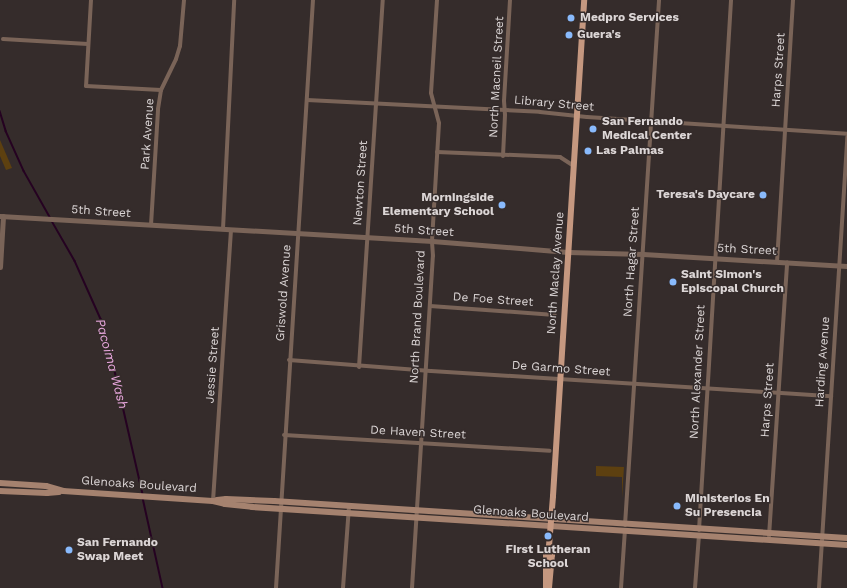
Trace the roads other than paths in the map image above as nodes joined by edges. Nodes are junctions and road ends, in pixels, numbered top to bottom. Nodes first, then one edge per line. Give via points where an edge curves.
1 (91, 0) edge
2 (184, 0) edge
3 (234, 0) edge
4 (313, 0) edge
5 (382, 0) edge
6 (437, 0) edge
7 (510, 0) edge
8 (584, 0) edge
9 (659, 0) edge
10 (731, 0) edge
11 (793, 0) edge
12 (3, 39) dead end
13 (88, 44) junction
14 (161, 90) junction
15 (307, 100) junction
16 (376, 104) junction
17 (435, 107) junction
18 (505, 110) junction
19 (577, 116) junction
20 (651, 121) junction
21 (723, 126) junction
22 (785, 128) junction
23 (847, 134) edge
24 (847, 137) edge
25 (437, 152) junction
26 (503, 156) junction
27 (574, 166) junction
28 (2, 216) edge
29 (151, 226) junction
30 (223, 229) junction
31 (231, 231) junction
32 (299, 234) junction
33 (367, 238) junction
34 (432, 241) junction
35 (568, 252) junction
36 (643, 254) junction
37 (715, 258) junction
38 (777, 262) junction
39 (787, 262) junction
40 (839, 266) junction
41 (847, 266) edge
42 (0, 267) edge
43 (430, 306) junction
44 (555, 315) dead end
45 (289, 360) junction
46 (359, 367) junction
47 (426, 371) junction
48 (560, 380) junction
49 (634, 384) junction
50 (707, 388) junction
51 (778, 392) junction
52 (831, 396) junction
53 (284, 435) junction
54 (421, 443) junction
55 (550, 451) dead end
56 (0, 483) edge
57 (0, 491) edge
58 (63, 491) junction
59 (214, 501) junction
60 (282, 502) junction
61 (350, 506) junction
62 (281, 509) junction
63 (417, 510) junction
64 (349, 513) junction
65 (416, 517) junction
66 (551, 519) junction
67 (550, 526) junction
68 (625, 527) junction
69 (699, 532) junction
70 (822, 536) junction
71 (769, 537) junction
72 (847, 538) edge
73 (821, 544) junction
74 (847, 545) edge
75 (549, 546) junction
76 (276, 588) edge
77 (343, 588) edge
78 (412, 588) edge
79 (546, 588) edge
80 (549, 588) edge
81 (621, 588) edge
82 (695, 588) edge
83 (819, 588) edge

1 - 13 street
2 - 14 street, Park Avenue via 180,46
3 - 30 street
4 - 15 street, Griswold Avenue
5 - 16 street, Newton Street
6 - 17 street, North Brand Boulevard via 431,93
7 - 18 street, North Macneil Street
8 - 19 main road, North Maclay Avenue
9 - 20 street, North Hagar Street
10 - 21 street, North Alexander Street
11 - 22 street, Harps Street
12 - 13 street
13 - 14 street via 86,86
14 - 29 street, Park Avenue
15 - 16 street, Library Street
15 - 32 street, Griswold Avenue
16 - 17 street, Library Street
16 - 33 street, Newton Street
17 - 18 street, Library Street
17 - 25 street, North Brand Boulevard via 439,120
18 - 19 street, Library Street
18 - 26 street, North Macneil Street
19 - 20 street, Library Street
19 - 27 main road, North Maclay Avenue
20 - 21 street, Library Street
20 - 36 street, North Hagar Street
21 - 22 street, Library Street
21 - 37 street, North Alexander Street
22 - 23 street, Library Street
22 - 38 street, Harps Street
24 - 40 street, Harding Avenue
25 - 26 street
25 - 34 street, North Brand Boulevard
26 - 27 street via 515,154 560,157
27 - 35 main road, North Maclay Avenue
28 - 29 street, 5th Street
28 - 42 street
29 - 30 street, 5th Street
30 - 31 street, 5th Street
31 - 32 street, 5th Street
31 - 59 street, Jessie Street
32 - 33 street, 5th Street
32 - 45 street, Griswold Avenue
33 - 34 street, 5th Street
33 - 46 street, Newton Street
34 - 35 street, 5th Street
34 - 43 street, North Brand Boulevard
35 - 36 street, 5th Street
35 - 48 main road, North Maclay Avenue
36 - 37 street, 5th Street
36 - 49 street, North Hagar Street
37 - 38 street, 5th Street
37 - 50 street, North Alexander Street
38 - 39 street, 5th Street
39 - 40 street, 5th Street
39 - 51 street, Harps Street
40 - 41 street, 5th Street
40 - 52 street, Harding Avenue
43 - 44 street, De Foe Street
43 - 47 street, North Brand Boulevard
45 - 46 street, De Garmo Street
45 - 53 street, Griswold Avenue
46 - 47 street, De Garmo Street
47 - 48 street, De Garmo Street
47 - 54 street, North Brand Boulevard
48 - 49 street, De Garmo Street
48 - 66 main road, North Maclay Avenue
49 - 50 street, De Garmo Street
49 - 68 street, North Hagar Street
50 - 51 street, De Garmo Street
50 - 69 street, North Alexander Street
51 - 52 street, De Garmo Street
51 - 71 street, Harps Street
52 - 70 street, Harding Avenue
53 - 54 street, De Haven Street
53 - 60 street, Griswold Avenue
54 - 55 street, De Haven Street
54 - 63 street, North Brand Boulevard
56 - 58 main road, Glenoaks Boulevard via 46,486
57 - 58 main road, Glenoaks Boulevard via 47,494
58 - 59 main road, Glenoaks Boulevard
59 - 60 main road, Glenoaks Boulevard via 226,499
59 - 62 main road, Glenoaks Boulevard
60 - 61 main road, Glenoaks Boulevard
60 - 62 street, Griswold Avenue
61 - 63 main road, Glenoaks Boulevard
61 - 64 street
62 - 64 main road, Glenoaks Boulevard
62 - 76 street, Griswold Avenue
63 - 65 street, North Brand Boulevard
63 - 66 main road, Glenoaks Boulevard
64 - 65 main road, Glenoaks Boulevard
64 - 77 street
65 - 67 main road, Glenoaks Boulevard
65 - 78 street, North Brand Boulevard
66 - 67 main road, North Maclay Avenue
66 - 68 main road, Glenoaks Boulevard
67 - 68 main road, Glenoaks Boulevard
67 - 75 main road, North Maclay Avenue
68 - 69 main road, Glenoaks Boulevard
68 - 81 street, North Hagar Street
69 - 71 main road, Glenoaks Boulevard
69 - 82 street, North Alexander Street
70 - 71 main road, Glenoaks Boulevard
70 - 72 main road, Glenoaks Boulevard
70 - 73 street, Harding Avenue
71 - 73 main road, Glenoaks Boulevard
73 - 74 main road, Glenoaks Boulevard
73 - 83 street, Harding Avenue
75 - 79 main road, North Maclay Avenue via 546,554
75 - 80 main road, North Maclay Avenue via 552,555

